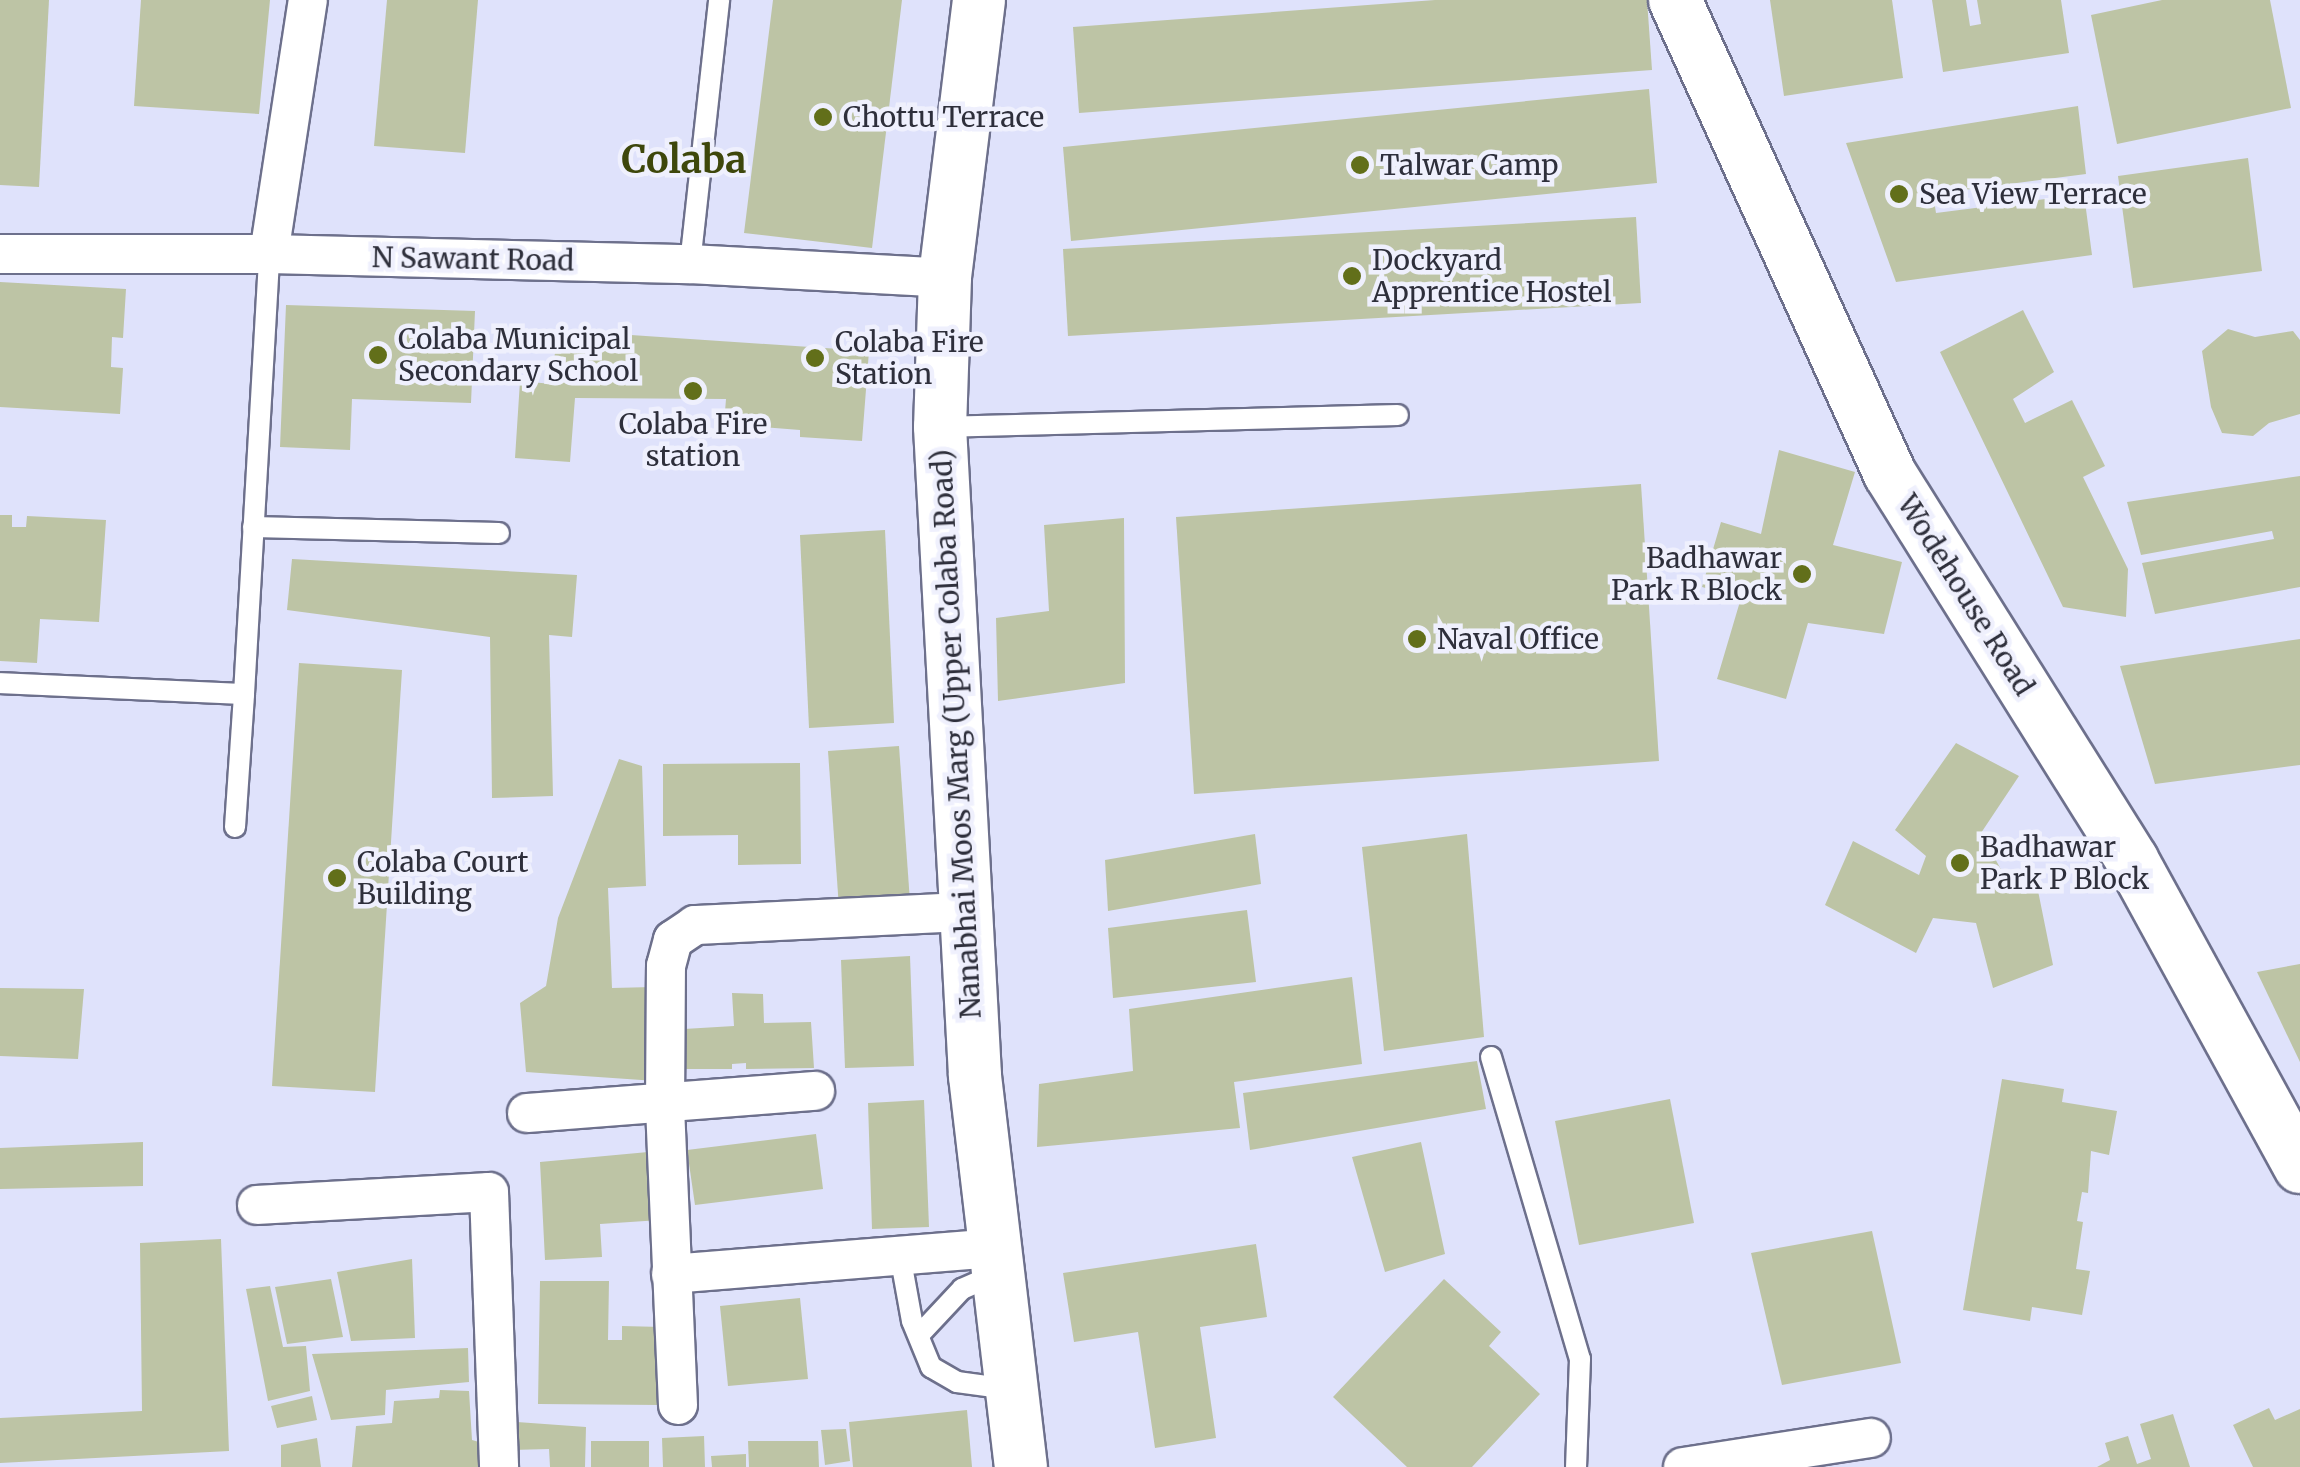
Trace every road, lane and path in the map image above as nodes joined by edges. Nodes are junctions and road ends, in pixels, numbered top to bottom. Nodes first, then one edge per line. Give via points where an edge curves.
1 (308, 0) edge
2 (719, 0) edge
3 (979, 0) edge
4 (1675, 0) edge
5 (0, 254) edge
6 (268, 254) junction
7 (690, 264) junction
8 (945, 278) junction
9 (1398, 415) dead end
10 (940, 427) junction
11 (253, 527) junction
12 (500, 533) dead end
13 (0, 683) edge
14 (244, 694) junction
15 (235, 828) dead end
16 (964, 912) junction
17 (1491, 1057) dead end
18 (815, 1091) dead end
19 (665, 1106) junction
20 (527, 1113) dead end
21 (2300, 1167) edge
22 (258, 1205) dead end
23 (900, 1255) junction
24 (994, 1261) junction
25 (671, 1274) junction
26 (919, 1336) junction
27 (1011, 1389) junction
28 (678, 1405) dead end
29 (1871, 1438) dead end
30 (1729, 1462) edge
31 (499, 1467) edge
32 (1021, 1467) edge
33 (1576, 1467) edge
34 (1683, 1467) edge

1 - 6 street
2 - 7 lane
3 - 8 main road, Nanabhai Moos Marg (Upper Colaba Road)
4 - 21 main road, Wodehouse Road via 1890,474 2132,860
5 - 6 street, N Sawant Road
6 - 7 street, N Sawant Road
6 - 11 lane
7 - 8 street, N Sawant Road
8 - 10 main road, Nanabhai Moos Marg (Upper Colaba Road)
9 - 10 lane
10 - 16 main road, Nanabhai Moos Marg (Upper Colaba Road)
11 - 12 lane
11 - 14 lane
13 - 14 lane
14 - 15 lane
16 - 19 street via 695,925 673,940 666,966
16 - 24 main road, Nanabhai Moos Marg (Upper Colaba Road)
17 - 33 lane via 1580,1359
18 - 19 street
19 - 20 street
19 - 25 street
22 - 31 street via 488,1192
23 - 24 street
23 - 25 street
23 - 26 lane
24 - 26 lane
24 - 27 main road, Nanabhai Moos Marg (Upper Colaba Road)
25 - 28 street
26 - 27 lane via 931,1367 957,1382
27 - 32 main road, Nanabhai Moos Marg (Upper Colaba Road)
29 - 30 street
30 - 34 street

